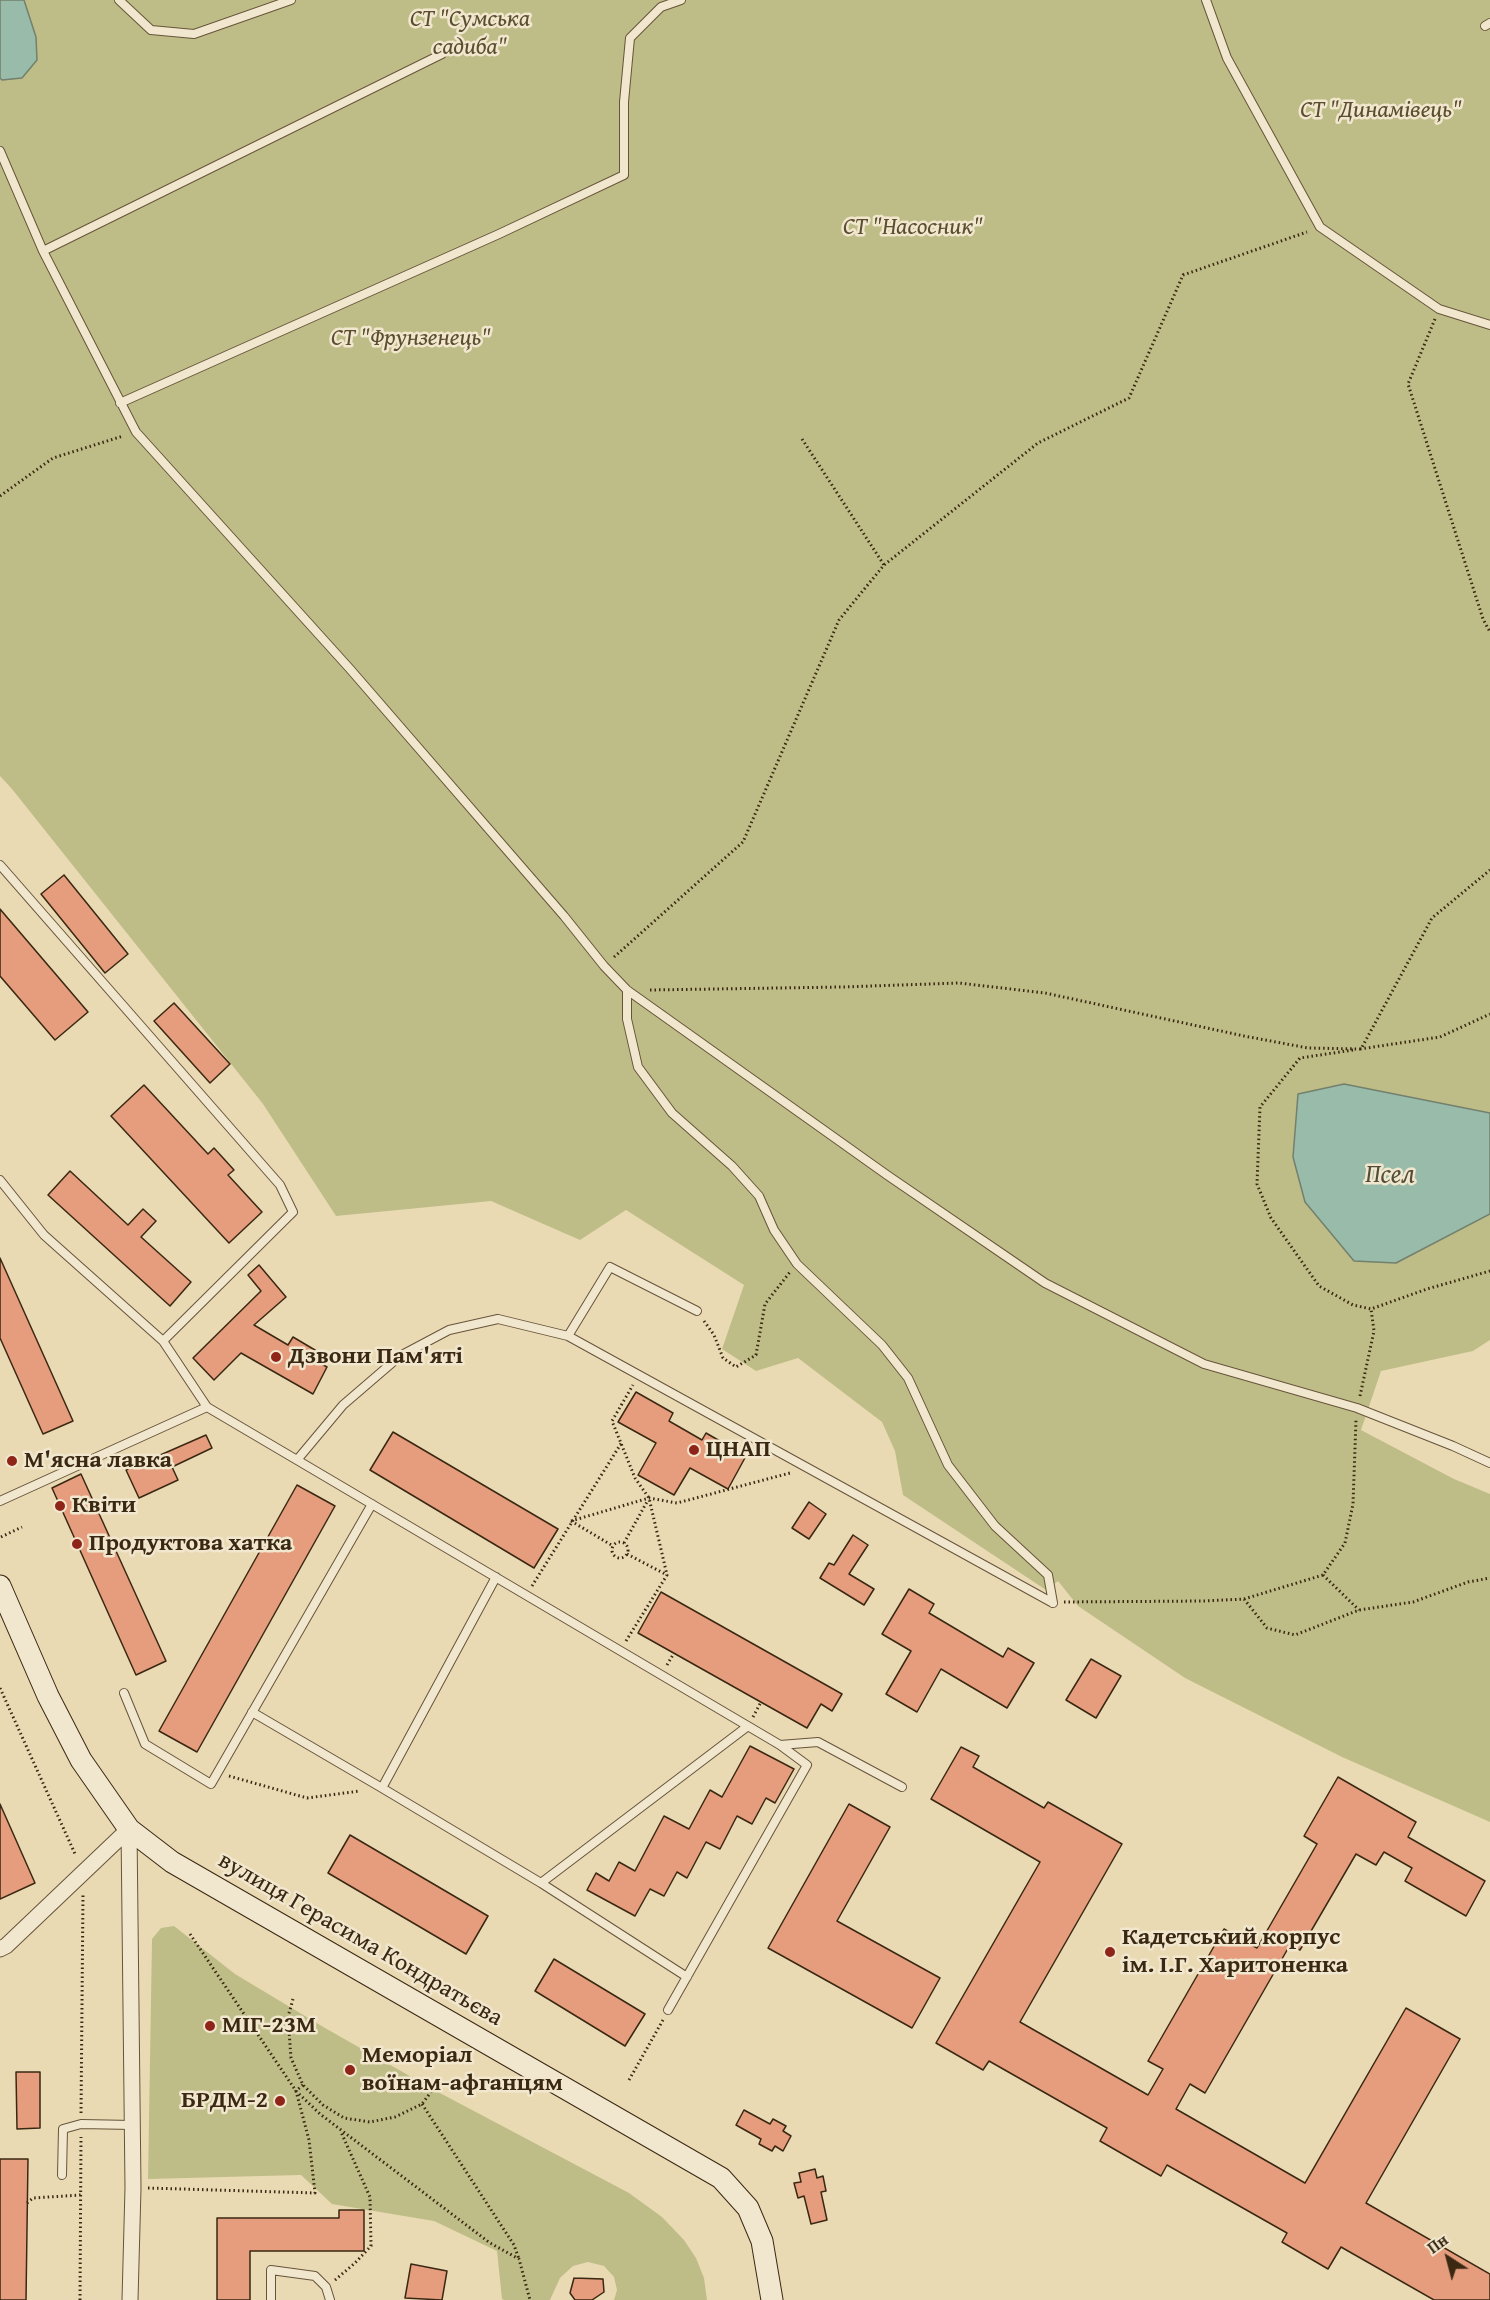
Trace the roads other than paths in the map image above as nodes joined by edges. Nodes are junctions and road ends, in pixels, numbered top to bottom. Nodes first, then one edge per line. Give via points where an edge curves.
1 (119, 0) edge
2 (291, 0) edge
3 (681, 0) edge
4 (1206, 0) edge
5 (442, 54) dead end
6 (0, 151) edge
7 (43, 251) junction
8 (1490, 324) edge
9 (120, 403) junction
10 (0, 865) edge
11 (627, 990) junction
12 (0, 1180) edge
13 (697, 1311) road end
14 (568, 1336) junction
15 (163, 1341) junction
16 (207, 1407) junction
17 (297, 1460) junction
18 (1490, 1463) edge
19 (0, 1501) edge
20 (372, 1504) junction
21 (496, 1577) junction
22 (0, 1586) edge
23 (124, 1693) dead end
24 (252, 1712) junction
25 (748, 1726) junction
26 (780, 1745) junction
27 (902, 1787) dead end
28 (382, 1788) junction
29 (129, 1829) junction
30 (541, 1883) junction
31 (2, 1949) edge
32 (687, 1977) junction
33 (668, 2010) road end
34 (132, 2125) junction
35 (62, 2175) dead end
36 (130, 2300) edge
37 (271, 2300) edge
38 (330, 2300) edge
39 (772, 2300) edge

1 - 2 lane via 151,30 194,34
3 - 9 lane via 661,6 630,38 624,102 624,175
4 - 8 lane via 1227,58 1320,227 1439,309
5 - 7 lane
6 - 7 lane
7 - 9 lane
9 - 11 lane via 136,432 409,737
10 - 15 lane via 280,1185 293,1212
11 - 14 lane via 627,1019 638,1067 672,1113 732,1166 759,1196 774,1230 797,1264 882,1345 908,1378 948,1465 995,1526 1048,1575 1053,1603
11 - 18 lane via 1045,1283 1204,1364 1357,1408
12 - 15 lane via 44,1235
13 - 14 lane via 610,1267
14 - 17 lane via 498,1319 449,1330 400,1356 343,1405
15 - 16 lane
16 - 17 lane
16 - 19 lane
17 - 20 lane
20 - 21 lane
20 - 24 lane
21 - 25 lane
21 - 28 lane
22 - 29 main road, вулиця Герасима Кондратьєва via 81,1760
23 - 24 lane via 145,1744 211,1784
24 - 28 lane
25 - 26 lane
25 - 30 lane
26 - 27 lane via 818,1742
26 - 32 lane via 807,1765
28 - 30 lane
29 - 31 street
29 - 34 street
29 - 39 main road, вулиця Герасима Кондратьєва via 172,1862 721,2178 748,2208 762,2241
30 - 32 lane
32 - 33 lane
34 - 35 lane via 81,2124 63,2129
34 - 36 street
37 - 38 lane via 271,2270 315,2276 326,2287

